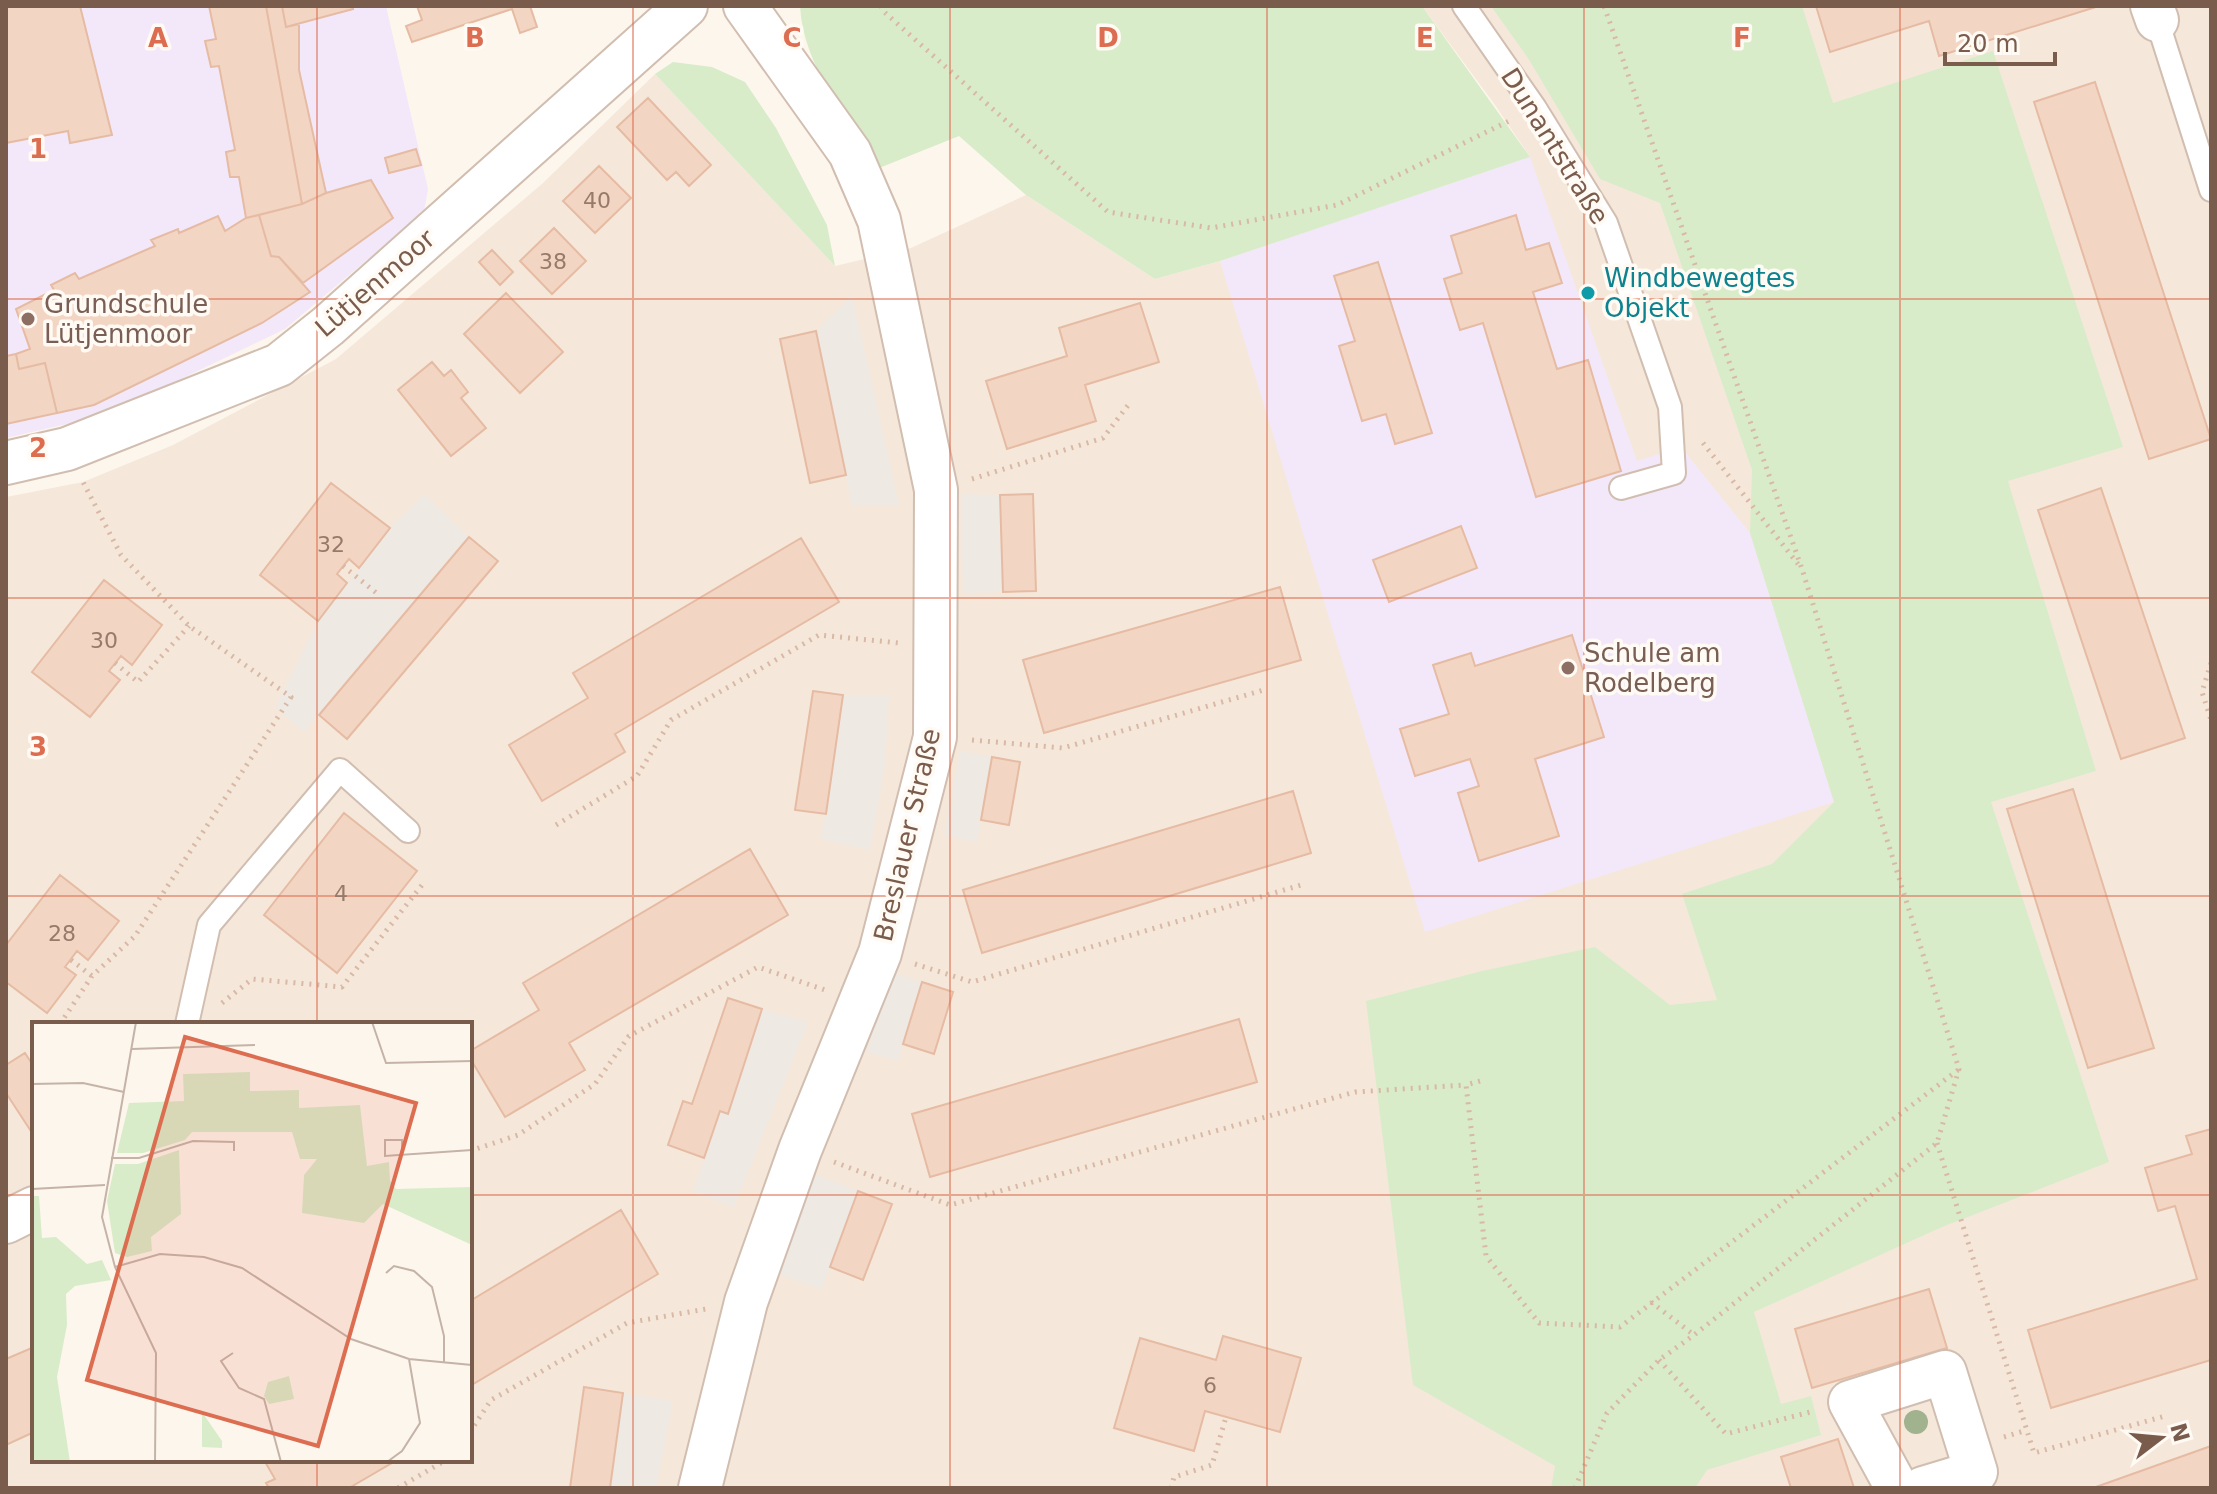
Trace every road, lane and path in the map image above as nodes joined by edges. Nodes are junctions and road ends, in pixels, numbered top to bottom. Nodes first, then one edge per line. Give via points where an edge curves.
1 (686, 6) edge
2 (745, 6) edge
3 (881, 6) edge
4 (1464, 6) edge
5 (1604, 6) edge
6 (2154, 13) edge
7 (1535, 108) junction
8 (2211, 190) edge
9 (1129, 404) dead end
10 (1670, 407) junction
11 (67, 449) junction
12 (6, 463) edge
13 (1621, 488) dead end
14 (936, 490) junction
15 (343, 566) dead end
16 (1802, 569) junction
17 (379, 595) dead end
18 (189, 626) junction
19 (936, 647) junction
20 (115, 663) dead end
21 (2211, 663) edge
22 (1267, 689) dead end
23 (2211, 720) edge
24 (935, 737) junction
25 (556, 825) dead end
26 (408, 831) dead end
27 (422, 885) dead end
28 (1301, 885) dead end
29 (880, 953) junction
30 (71, 960) dead end
31 (92, 976) junction
32 (861, 1001) junction
33 (219, 1006) dead end
34 (61, 1022) edge
35 (187, 1022) edge
36 (1959, 1069) junction
37 (1480, 1081) dead end
38 (1466, 1085) junction
39 (1937, 1143) junction
40 (472, 1150) edge
41 (800, 1150) junction
42 (32, 1209) edge
43 (6, 1222) edge
44 (746, 1302) junction
45 (1651, 1302) junction
46 (1694, 1335) junction
47 (1659, 1360) junction
48 (1850, 1402) junction
49 (2165, 1416) dead end
50 (1226, 1417) dead end
51 (472, 1429) edge
52 (443, 1462) edge
53 (398, 1488) edge
54 (700, 1488) edge
55 (1171, 1488) edge
56 (1575, 1488) edge
57 (1897, 1488) edge
58 (1923, 1488) edge

1 - 11 street, Lütjenmoor via 279,365
2 - 14 street, Breslauer Straße via 850,153 879,220
3 - 7 path via 1108,212 1123,215 1211,228 1337,205
4 - 7 lane, Dunantstraße
5 - 16 path
6 - 8 lane
7 - 10 lane, Dunantstraße via 1606,223
9 - 14 path via 1103,438
10 - 13 lane, Dunantstraße via 1674,473
10 - 16 path
11 - 12 street, Lütjenmoor
11 - 18 path via 121,555
14 - 19 street, Breslauer Straße
15 - 17 path
16 - 36 path
18 - 20 path via 138,682
18 - 31 path via 291,697 135,936
19 - 24 street, Breslauer Straße
19 - 25 path via 819,635 671,720 637,776
21 - 23 path via 2202,692
22 - 24 path via 1063,748
24 - 29 street, Breslauer Straße
26 - 35 lane via 340,770 209,925
27 - 33 path via 342,987 252,979
28 - 29 path via 972,982
29 - 32 street, Breslauer Straße
30 - 31 path
31 - 34 path
32 - 40 path via 758,967 629,1036 595,1084 518,1135
32 - 41 street, Breslauer Straße
36 - 39 path
36 - 45 path
37 - 38 path
38 - 41 path via 1355,1092 950,1205
38 - 45 path via 1486,1256 1539,1323 1620,1327
39 - 46 path
39 - 49 path via 2034,1453
41 - 44 street, Breslauer Straße
42 - 43 street
44 - 51 path via 627,1323 491,1400
44 - 54 street, Breslauer Straße
45 - 46 path
46 - 47 path
47 - 48 path via 1726,1434
47 - 56 path via 1607,1413
48 - 57 street
48 - 58 street via 1945,1372 1976,1472
50 - 55 path via 1212,1465 1174,1477
52 - 53 path

